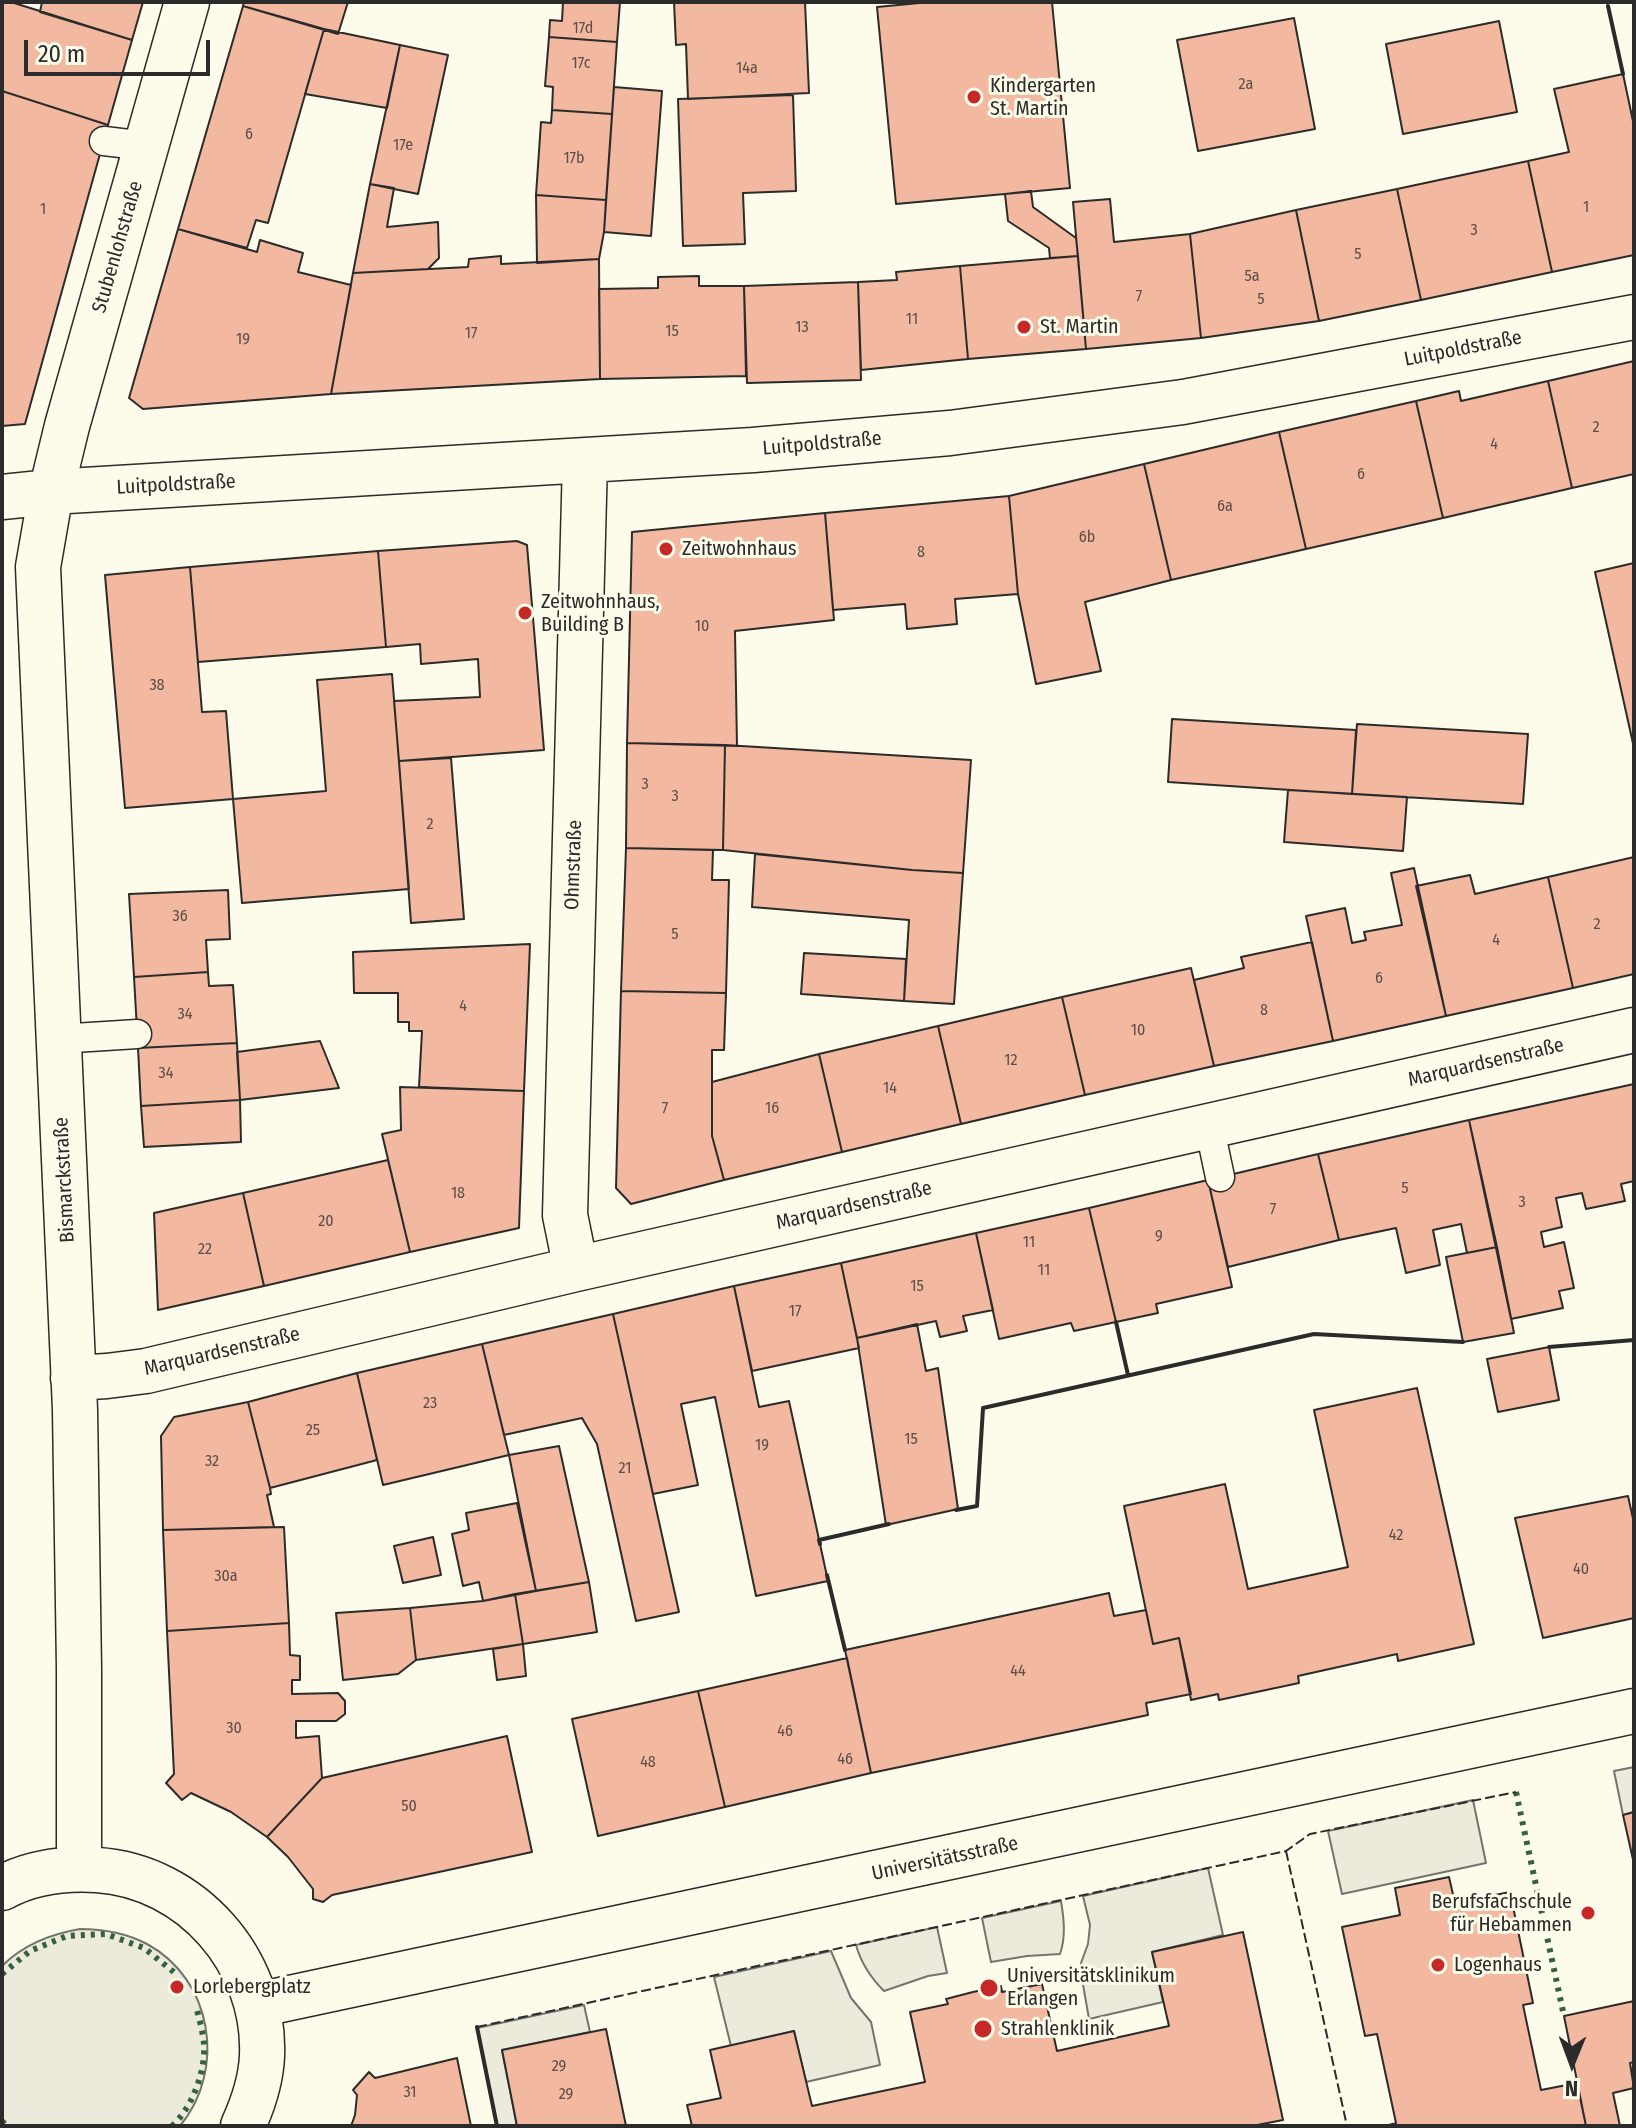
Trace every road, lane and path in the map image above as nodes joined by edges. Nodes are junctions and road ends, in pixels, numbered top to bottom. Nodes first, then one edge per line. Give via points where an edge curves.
1 (187, 2) edge
2 (104, 141) dead end
3 (146, 146) junction
4 (1634, 317) edge
5 (585, 460) junction
6 (51, 492) junction
7 (2, 497) edge
8 (1634, 1030) edge
9 (137, 1034) dead end
10 (58, 1039) junction
11 (1209, 1125) junction
12 (1220, 1177) dead end
13 (576, 1269) junction
14 (73, 1378) junction
15 (1634, 1711) edge
16 (79, 1869) junction
17 (2, 1888) edge
18 (257, 2005) junction
19 (243, 2126) edge

1 - 3 street, Stubenlohstraße
2 - 3 lane
3 - 6 street, Stubenlohstraße
4 - 5 street, Luitpoldstraße via 1183,402 950,433
5 - 6 street, Luitpoldstraße
5 - 13 street, Ohmstraße via 565,1215
6 - 7 street, Luitpoldstraße
6 - 10 street, Bismarckstraße via 38,567
8 - 11 street, Marquardsenstraße
9 - 10 lane
10 - 14 street, Bismarckstraße
11 - 12 lane
11 - 13 street, Marquardsenstraße
13 - 14 street, Marquardsenstraße via 146,1371
14 - 16 street, Bismarckstraße
15 - 18 street, Universitätsstraße
16 - 17 street via 25,1878
16 - 18 street via 128,1874 192,1906 233,1951
18 - 19 street via 262,2056

